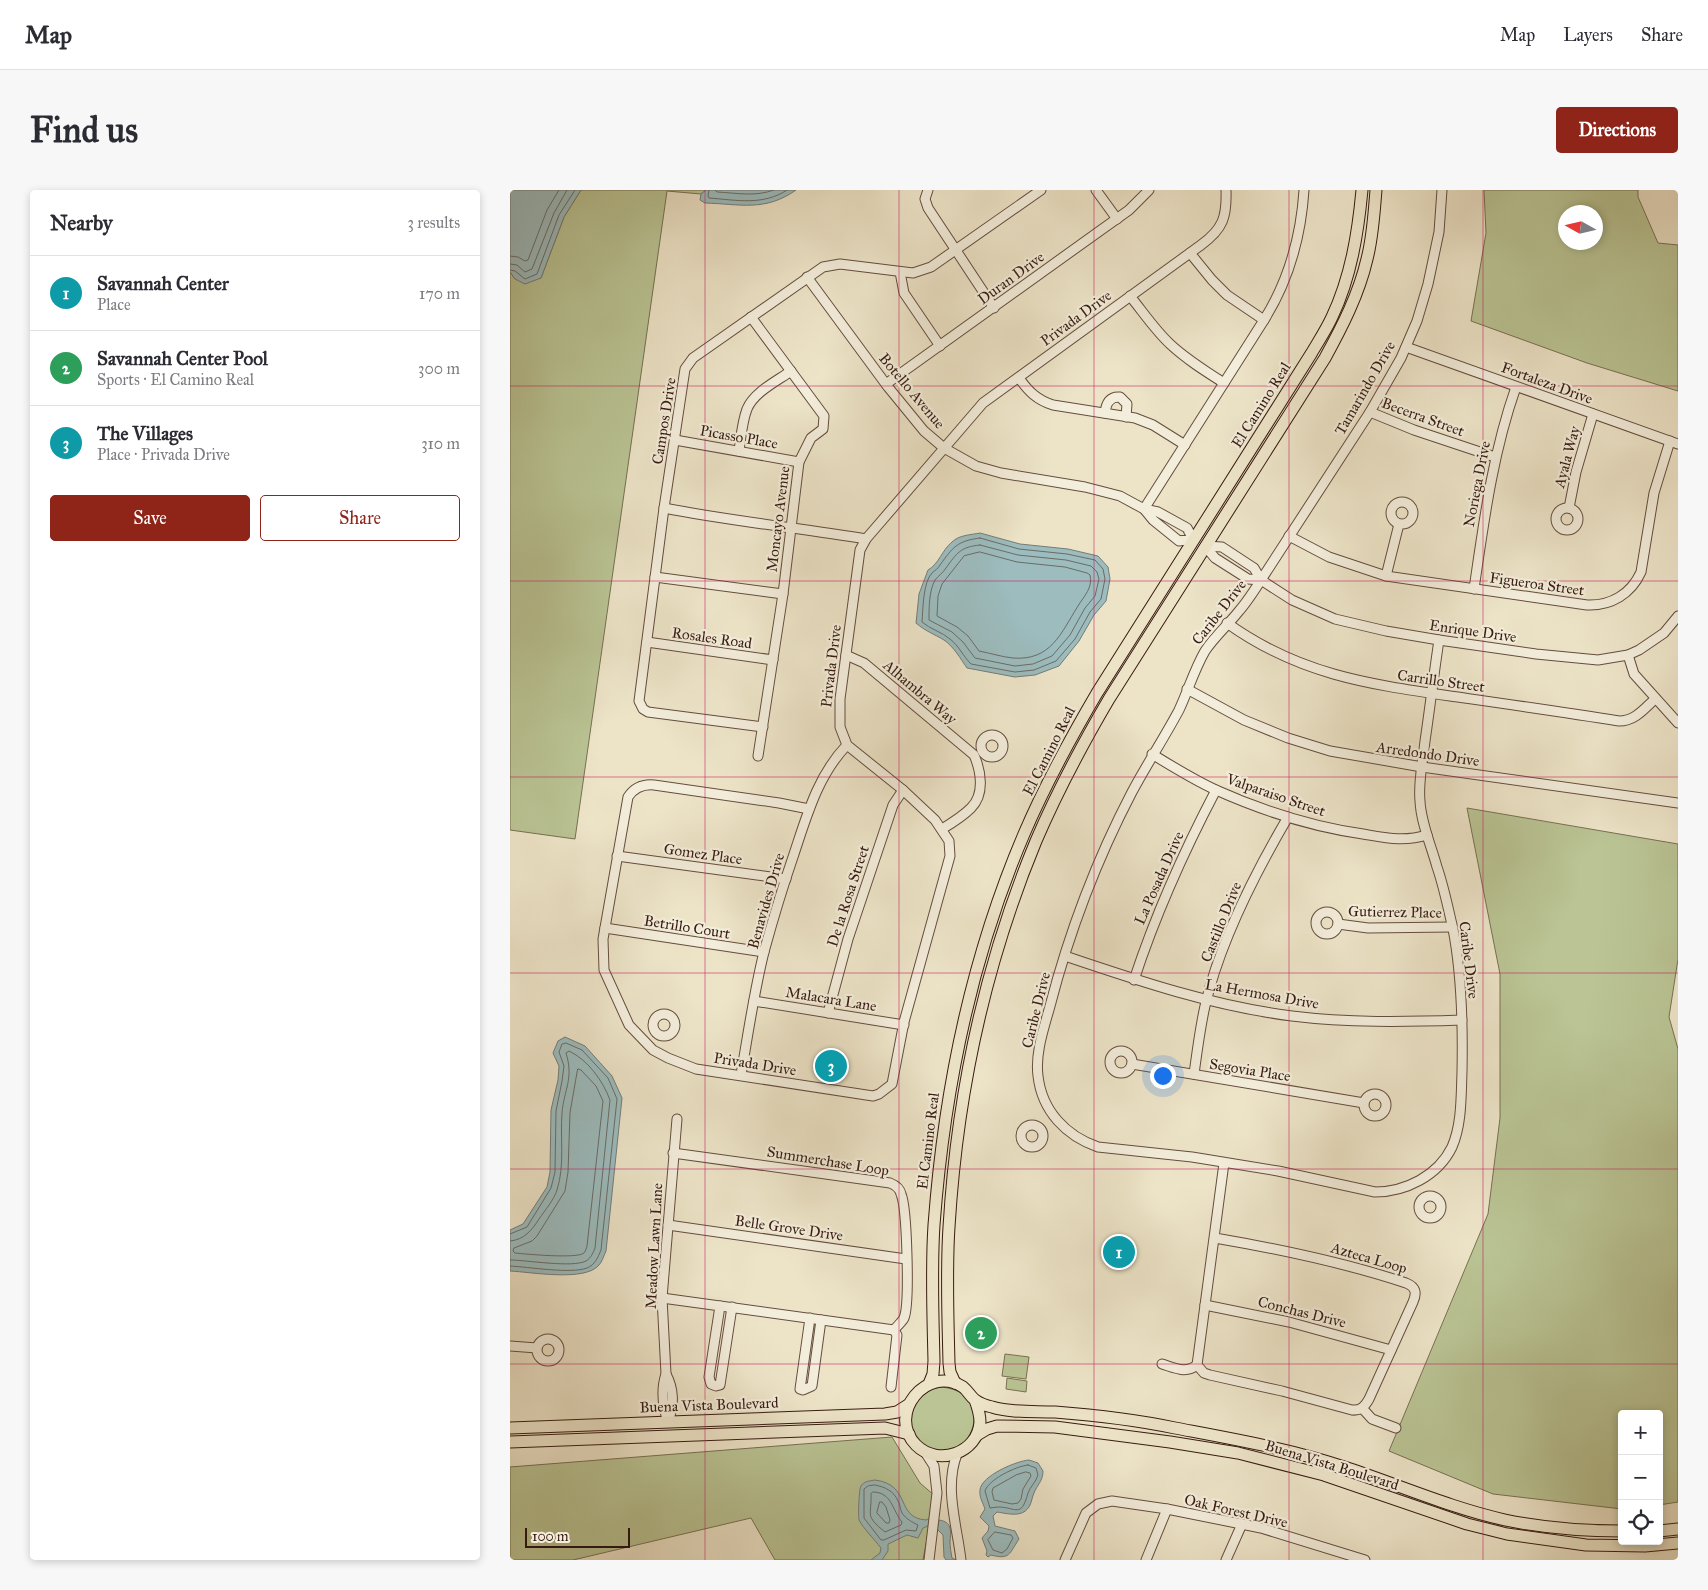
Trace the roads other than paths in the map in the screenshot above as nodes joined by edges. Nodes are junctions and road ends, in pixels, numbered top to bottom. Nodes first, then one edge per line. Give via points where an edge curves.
1 (928, 190) edge
2 (1041, 190) edge
3 (1096, 190) edge
4 (1149, 190) edge
5 (1226, 190) edge
6 (1304, 190) edge
7 (1362, 190) edge
8 (1376, 190) edge
9 (1442, 190) edge
10 (1117, 219) junction
11 (956, 251) junction
12 (1190, 253) junction
13 (900, 272) junction
14 (807, 277) junction
15 (1130, 296) junction
16 (994, 308) junction
17 (751, 317) junction
18 (1264, 320) junction
19 (940, 346) junction
20 (1406, 347) junction
21 (791, 371) junction
22 (1019, 378) junction
23 (1224, 383) junction
24 (886, 384) junction
25 (1516, 387) junction
26 (1370, 412) junction
27 (1105, 413) junction
28 (1593, 414) junction
29 (1126, 417) junction
30 (675, 440) junction
31 (1674, 442) edge
32 (1185, 445) junction
33 (944, 448) junction
34 (739, 451) junction
35 (1495, 457) junction
36 (799, 462) junction
37 (664, 508) junction
38 (1569, 508) dead end
39 (1144, 509) junction
40 (1399, 524) dead end
41 (791, 526) junction
42 (1289, 536) junction
43 (866, 539) junction
44 (1193, 539) junction
45 (1206, 546) junction
46 (1386, 576) junction
47 (655, 577) junction
48 (1261, 580) junction
49 (1474, 589) junction
50 (783, 594) junction
51 (1678, 616) edge
52 (1228, 623) junction
53 (1439, 640) junction
54 (647, 642) junction
55 (846, 655) junction
56 (1628, 655) junction
57 (773, 660) junction
58 (1187, 689) junction
59 (1432, 693) junction
60 (1655, 699) junction
61 (1678, 723) edge
62 (762, 727) junction
63 (847, 745) junction
64 (1152, 754) junction
65 (758, 756) dead end
66 (1422, 767) junction
67 (903, 790) junction
68 (1216, 790) junction
69 (1678, 803) edge
70 (809, 809) junction
71 (1288, 817) junction
72 (942, 829) junction
73 (1428, 835) junction
74 (618, 856) junction
75 (786, 879) junction
76 (1338, 924) dead end
77 (605, 928) junction
78 (1452, 928) junction
79 (764, 952) junction
80 (1064, 956) junction
81 (1134, 980) junction
82 (1206, 1000) junction
83 (754, 1001) junction
84 (828, 1013) junction
85 (1462, 1020) junction
86 (904, 1025) junction
87 (654, 1031) dead end
88 (644, 1040) junction
89 (1132, 1064) dead end
90 (1194, 1074) junction
91 (741, 1076) junction
92 (1364, 1103) dead end
93 (1055, 1118) junction
94 (676, 1119) dead end
95 (1042, 1130) dead end
96 (673, 1153) junction
97 (1224, 1163) junction
98 (1415, 1183) junction
99 (1424, 1198) dead end
100 (668, 1225) junction
101 (1215, 1238) junction
102 (906, 1259) junction
103 (933, 1287) junction
104 (948, 1287) junction
105 (662, 1298) junction
106 (1205, 1305) junction
107 (720, 1306) junction
108 (732, 1308) junction
109 (810, 1318) junction
110 (821, 1320) junction
111 (894, 1330) junction
112 (510, 1346) edge
113 (537, 1348) dead end
114 (1391, 1350) junction
115 (1162, 1364) dead end
116 (1198, 1365) junction
117 (929, 1384) junction
118 (955, 1384) junction
119 (891, 1387) dead end
120 (975, 1400) junction
121 (908, 1405) junction
122 (1362, 1408) junction
123 (1056, 1412) junction
124 (668, 1422) junction
125 (1055, 1427) junction
126 (510, 1428) edge
127 (1396, 1428) dead end
128 (908, 1434) junction
129 (977, 1435) junction
130 (669, 1436) junction
131 (510, 1442) edge
132 (925, 1452) junction
133 (957, 1454) junction
134 (1167, 1509) junction
135 (1242, 1524) junction
136 (1678, 1529) edge
137 (1618, 1531) edge
138 (1663, 1531) edge
139 (1678, 1543) edge
140 (961, 1559) edge
141 (929, 1560) edge
142 (1065, 1560) edge
143 (1146, 1560) edge
144 (1226, 1560) edge
145 (1365, 1560) edge

1 - 11 street via 924,199 928,208
2 - 11 street, Campos Drive
3 - 10 street
4 - 10 street, Duran Drive
5 - 12 street, Privada Drive via 1220,228
6 - 18 street via 1294,254
7 - 44 main road, El Camino Real via 1353,254 1332,316
8 - 45 main road, El Camino Real via 1367,259 1345,322 1326,358
9 - 20 street, Tamarindo Drive via 1439,232 1428,284
10 - 16 street, Duran Drive
11 - 13 street, Campos Drive via 931,267 913,273
11 - 16 street
12 - 15 street, Privada Drive
12 - 18 street via 1219,288
13 - 14 street, Campos Drive via 840,264 823,267
13 - 19 street via 904,293
14 - 17 street, Campos Drive
14 - 24 street, Botello Avenue
15 - 22 street, Privada Drive
15 - 23 street via 1171,345
16 - 19 street, Duran Drive
17 - 21 street, Moncayo Avenue
17 - 30 street, Campos Drive via 693,358 685,369
18 - 23 street
19 - 24 street, Duran Drive
20 - 25 street, Fortaleza Drive
20 - 26 street, Tamarindo Drive
21 - 34 street via 751,402
21 - 36 street, Moncayo Avenue via 825,422
22 - 27 street via 1043,401
22 - 33 street, Privada Drive via 983,403
23 - 32 street
24 - 33 street, Botello Avenue via 924,431
25 - 28 street, Fortaleza Drive
25 - 35 street, Noriega Drive
26 - 35 street, Becerra Street
26 - 42 street, Tamarindo Drive
27 - 29 street
27 - 29 street via 1110,400 1118,396 1127,404
28 - 31 street, Fortaleza Drive
28 - 38 street, Ayala Way
29 - 32 street via 1145,421
30 - 34 street, Picasso Place
30 - 37 street, Campos Drive
31 - 49 street, Figueroa Street via 1656,485 1641,572 1633,586 1620,598 1587,605
32 - 39 street
33 - 39 street, Botello Avenue via 976,466 1108,492
33 - 43 street, Privada Drive
34 - 36 street, Picasso Place
35 - 49 street, Noriega Drive
36 - 41 street, Moncayo Avenue
37 - 41 street
37 - 47 street, Campos Drive
39 - 44 street, Botello Avenue via 1158,512 1187,528
39 - 44 street, Botello Avenue via 1179,541
40 - 46 street
41 - 43 street
41 - 50 street, Moncayo Avenue
42 - 46 street, Figueroa Street via 1329,557
42 - 48 street, Tamarindo Drive
43 - 55 street, Privada Drive via 860,550
44 - 45 main road
44 - 103 main road, El Camino Real via 1068,742 1006,878 975,977 950,1085 934,1226
45 - 48 street, Enrique Drive via 1215,558 1248,579
45 - 48 street, Enrique Drive via 1222,546 1254,568
45 - 104 main road, El Camino Real via 1108,699 1083,744 1020,881 987,985 964,1087 948,1228
46 - 49 street, Figueroa Street
47 - 50 street
47 - 54 street, Campos Drive
48 - 52 street, Caribe Drive
48 - 53 street, Enrique Drive via 1292,600 1335,618
50 - 57 street, Moncayo Avenue
51 - 56 street, Enrique Drive via 1664,633
52 - 58 street, Caribe Drive via 1204,653
52 - 59 street, Carrillo Street via 1256,643 1326,673 1376,685
53 - 56 street, Enrique Drive via 1589,660
53 - 59 street, Caribe Drive
54 - 57 street, Rosales Road
54 - 62 street, Campos Drive via 639,701 643,709
55 - 63 street, Privada Drive via 839,720
55 - 72 street, Alhambra Way via 864,664 978,753 978,794 971,808
56 - 60 street via 1634,674
57 - 62 street, Moncayo Avenue
58 - 64 street, Caribe Drive
58 - 66 street, Arredondo Drive via 1244,720 1309,745 1351,756
59 - 60 street, Carrillo Street via 1620,721 1638,716
59 - 66 street, Caribe Drive
60 - 61 street
62 - 65 street, Moncayo Avenue
63 - 67 street, Privada Drive
63 - 70 street, Benavides Drive via 822,780
64 - 68 street, Valparaiso Street
64 - 80 street, Caribe Drive via 1099,864
66 - 69 street, Arredondo Drive
66 - 73 street, Caribe Drive via 1420,802
67 - 72 street, Privada Drive
67 - 84 street, De la Rosa Street via 893,805 878,849
68 - 71 street, Valparaiso Street
68 - 81 street, La Posada Drive via 1176,871
70 - 74 street, Privada Drive via 647,784 628,797
70 - 75 street, Benavides Drive
71 - 73 street, Valparaiso Street via 1401,840
71 - 82 street, Castillo Drive via 1242,905
72 - 86 street, Privada Drive via 950,841 950,856
73 - 78 street, Caribe Drive
74 - 75 street, Gomez Place
74 - 77 street, Privada Drive
75 - 79 street, Benavides Drive
76 - 78 street, Gutierrez Place via 1368,928
77 - 79 street, Betrillo Court
77 - 88 street, Privada Drive via 604,970 629,1024
78 - 85 street, Caribe Drive
79 - 83 street, Benavides Drive
80 - 81 street, La Hermosa Drive
80 - 93 street, Caribe Drive via 1038,1063 1040,1089
81 - 82 street, La Hermosa Drive
82 - 85 street, La Hermosa Drive via 1290,1016 1336,1020
82 - 90 street, Castillo Drive
83 - 84 street, Malacara Lane
83 - 91 street, Benavides Drive
84 - 86 street, Malacara Lane
85 - 98 street, Caribe Drive via 1461,1094 1452,1147 1431,1173
86 - 91 street, Privada Drive via 892,1084 873,1096
87 - 88 street
88 - 91 street, Privada Drive via 653,1050 685,1066
89 - 90 street, Segovia Place
90 - 92 street, Segovia Place
93 - 95 street
93 - 97 street, Caribe Drive via 1073,1135 1098,1147
94 - 96 street, Meadow Lawn Lane
96 - 100 street, Meadow Lawn Lane
96 - 102 street, Summerchase Loop via 895,1186 901,1193
97 - 98 street, Caribe Drive via 1306,1176 1374,1192 1387,1192
97 - 101 street
98 - 99 street
100 - 102 street, Belle Grove Drive
100 - 105 street, Meadow Lawn Lane
101 - 106 street
101 - 114 street, Azteca Loop via 1318,1258 1411,1285 1415,1297
102 - 111 street, Summerchase Loop via 908,1298 904,1319
103 - 104 main road
103 - 117 main road, El Camino Real via 934,1361
104 - 118 main road, El Camino Real via 949,1363
105 - 107 street
105 - 124 street, Meadow Lawn Lane via 666,1374 664,1410
106 - 114 street, Conchas Drive via 1289,1322
106 - 116 street
107 - 108 street
107 - 108 street via 709,1377 711,1384 716,1386 720,1385
108 - 109 street
109 - 110 street
109 - 110 street via 800,1389 803,1390 812,1386
110 - 111 street
111 - 119 street via 897,1335
112 - 113 street
114 - 122 street, Azteca Loop
115 - 116 street via 1185,1371
116 - 122 street via 1210,1375 1352,1410
117 - 118 main road
117 - 121 main road via 916,1393
118 - 120 main road via 963,1387
120 - 123 main road, Buena Vista Boulevard via 999,1409
120 - 129 main road via 980,1412
121 - 124 main road, Buena Vista Boulevard via 897,1412 885,1414
121 - 128 main road
122 - 127 street via 1372,1419
123 - 125 main road
123 - 137 main road, Buena Vista Boulevard via 1162,1425 1270,1447 1345,1467 1504,1520 1582,1531
124 - 126 main road, Buena Vista Boulevard
124 - 130 main road
125 - 129 main road, Buena Vista Boulevard via 997,1426
125 - 139 main road, Buena Vista Boulevard via 1238,1453 1324,1475 1466,1524 1507,1534 1586,1545
128 - 130 main road, Buena Vista Boulevard via 885,1428
128 - 132 main road
129 - 133 main road
130 - 131 main road, Buena Vista Boulevard
132 - 133 main road via 941,1456
132 - 141 street via 936,1472 937,1493
133 - 140 street via 951,1487
134 - 135 street, Oak Forest Drive
134 - 142 street, Oak Forest Drive via 1112,1501 1098,1504 1086,1513
134 - 143 street
135 - 144 street
135 - 145 street, Oak Forest Drive
136 - 138 main road

